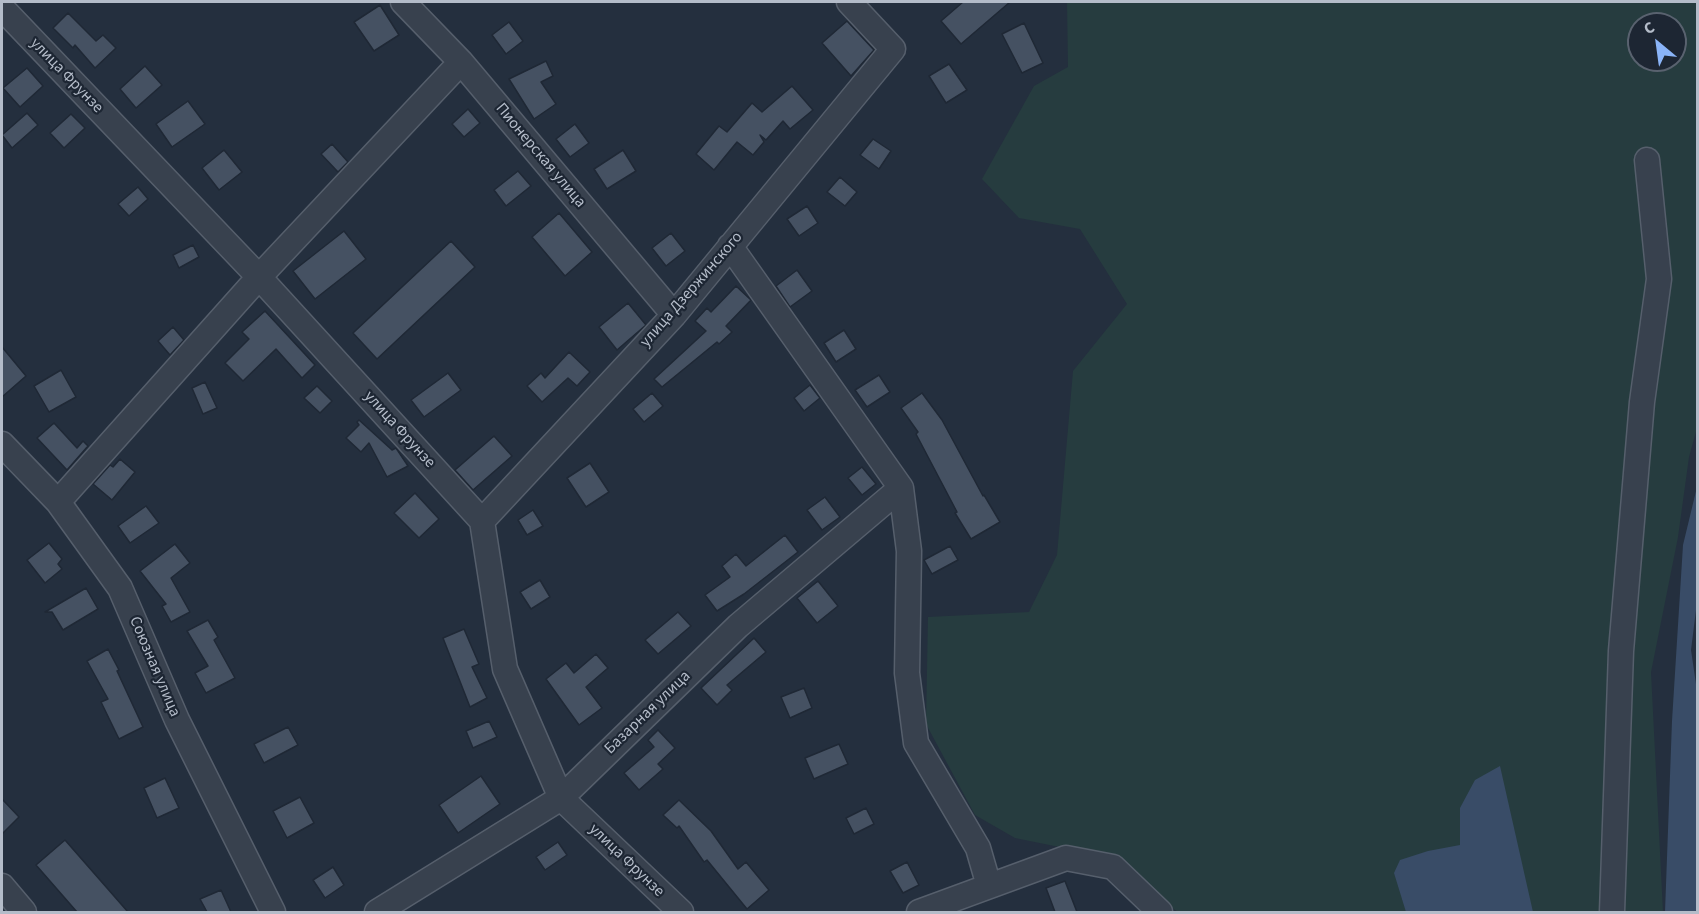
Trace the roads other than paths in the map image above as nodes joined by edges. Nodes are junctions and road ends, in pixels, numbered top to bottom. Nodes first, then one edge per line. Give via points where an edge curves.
1 (403, 2) edge
2 (849, 2) edge
3 (2, 8) edge
4 (461, 62) junction
5 (1647, 160) dead end
6 (730, 246) junction
7 (259, 277) junction
8 (674, 315) junction
9 (2, 444) edge
10 (901, 488) junction
11 (58, 502) junction
12 (482, 521) junction
13 (561, 798) junction
14 (2, 885) edge
15 (989, 886) junction
16 (24, 912) edge
17 (273, 912) edge
18 (377, 912) edge
19 (681, 912) edge
20 (919, 912) edge
21 (1160, 912) edge
22 (1612, 912) edge

1 - 4 street, Пионерская улица
2 - 6 street, улица Дзержинского via 893,49
3 - 7 street, улица Фрунзе
4 - 7 street
4 - 8 street, Пионерская улица
5 - 22 street via 1659,279 1642,402 1621,651
6 - 8 street, улица Дзержинского
6 - 10 street
7 - 11 street
7 - 12 street, улица Фрунзе
8 - 12 street, улица Дзержинского
9 - 11 street, Союзная улица
10 - 13 street, Базарная улица via 738,626
10 - 15 street via 909,551 907,673 916,743 978,848
11 - 17 street, Союзная улица via 120,588 177,720
12 - 13 street, улица Фрунзе via 505,669
13 - 18 street, Базарная улица
13 - 19 street, улица Фрунзе
14 - 16 street
15 - 20 street
15 - 21 street via 1066,858 1113,867

